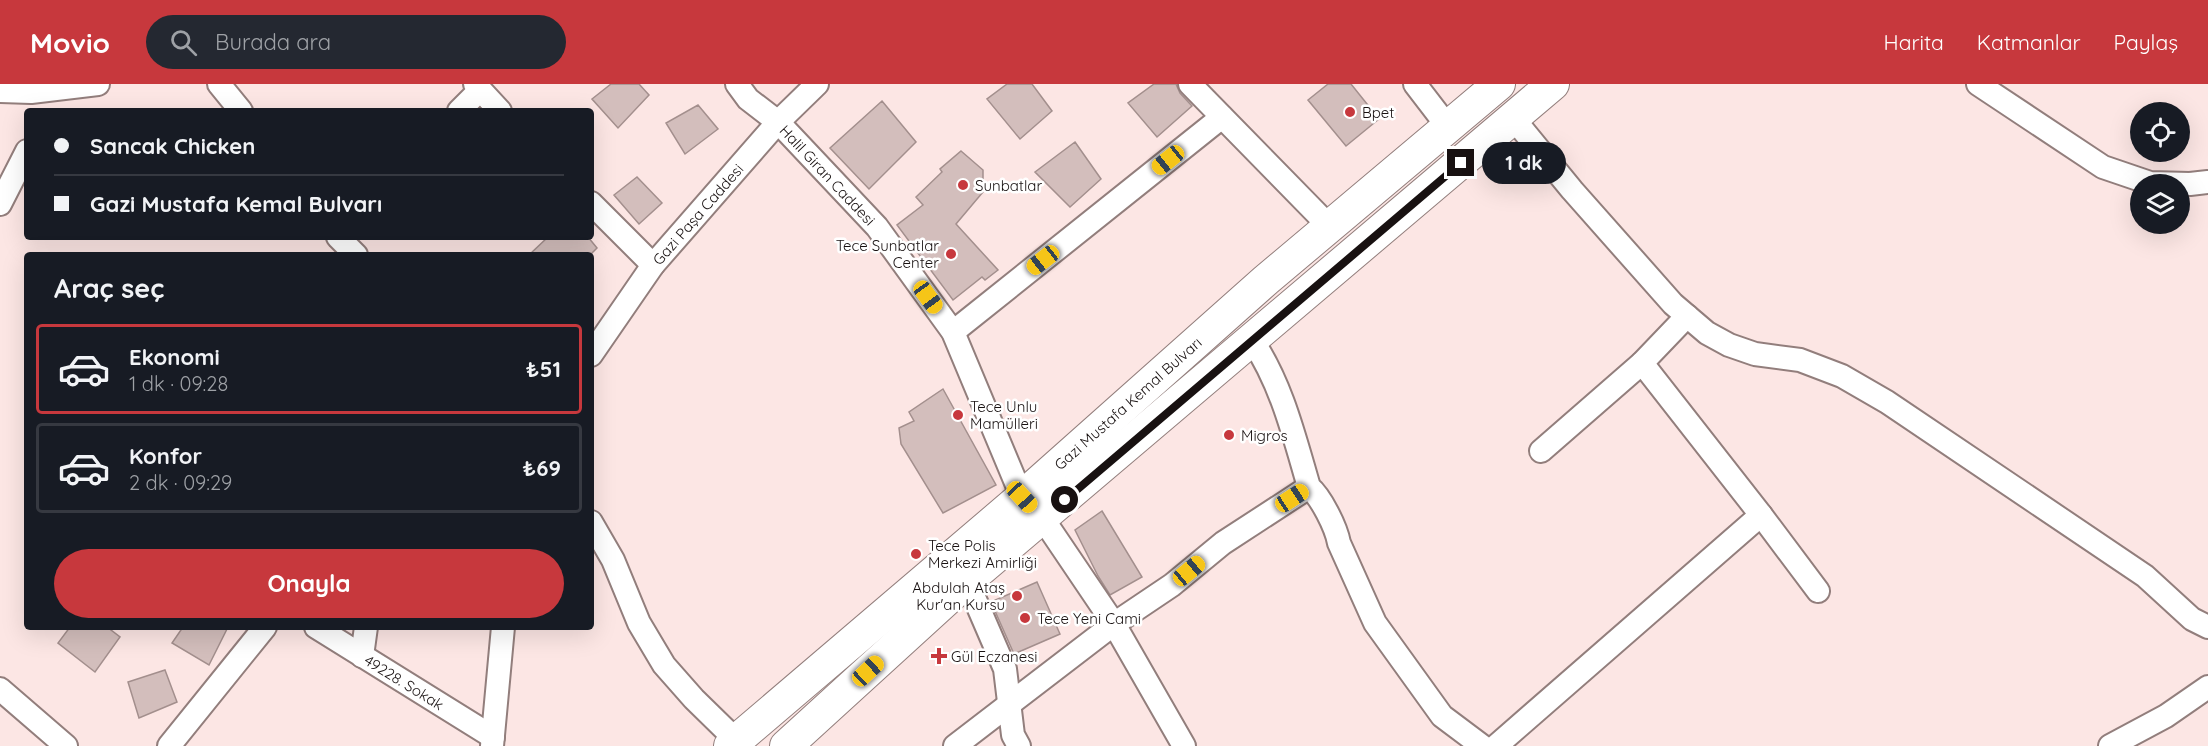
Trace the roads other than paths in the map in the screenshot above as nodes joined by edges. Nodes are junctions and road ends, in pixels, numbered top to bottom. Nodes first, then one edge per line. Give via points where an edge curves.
1 (98, 84) edge
2 (219, 84) edge
3 (737, 84) edge
4 (817, 84) edge
5 (1190, 84) edge
6 (1415, 84) edge
7 (1499, 84) edge
8 (1553, 84) edge
9 (1978, 84) edge
10 (478, 87) edge
11 (43, 88) edge
12 (0, 91) edge
13 (46, 108) edge
14 (239, 108) edge
15 (461, 108) edge
16 (497, 108) edge
17 (1222, 117) junction
18 (1513, 118) junction
19 (778, 122) junction
20 (1448, 127) junction
21 (24, 157) edge
22 (2208, 182) edge
23 (0, 204) edge
24 (594, 206) edge
25 (1330, 227) junction
26 (341, 240) edge
27 (353, 252) edge
28 (653, 265) junction
29 (1687, 316) junction
30 (953, 332) junction
31 (1252, 340) junction
32 (594, 351) edge
33 (1642, 363) junction
34 (1541, 451) dead end
35 (1309, 487) junction
36 (1032, 508) junction
37 (1761, 514) junction
38 (594, 527) edge
39 (967, 581) junction
40 (1818, 591) dead end
41 (1114, 624) junction
42 (2208, 627) edge
43 (263, 630) edge
44 (320, 630) edge
45 (366, 630) edge
46 (503, 630) edge
47 (362, 656) junction
48 (2208, 687) edge
49 (0, 689) edge
50 (1009, 703) junction
51 (492, 742) edge
52 (733, 743) edge
53 (66, 746) edge
54 (169, 746) edge
55 (786, 746) edge
56 (955, 746) edge
57 (1019, 746) edge
58 (1184, 746) edge
59 (1482, 746) edge
60 (1496, 746) edge
61 (2110, 746) edge

1 - 11 street
2 - 14 street
3 - 19 street, Halil Giran Caddesi via 748,99
4 - 19 street, Gazi Paşa Caddesi
5 - 17 street
6 - 20 street
7 - 20 highway, Gazi Mustafa Kemal Bulvarı
8 - 18 highway, Gazi Mustafa Kemal Bulvarı
9 - 22 street via 2103,167 2150,183
10 - 15 street
10 - 16 street
11 - 12 street
11 - 13 street
17 - 25 street
17 - 30 street
18 - 29 street
18 - 31 highway, Gazi Mustafa Kemal Bulvarı
19 - 28 street, Gazi Paşa Caddesi
19 - 30 street, Halil Giran Caddesi via 877,227
20 - 25 highway, Gazi Mustafa Kemal Bulvarı
21 - 23 street
24 - 28 street
25 - 36 highway, Gazi Mustafa Kemal Bulvarı via 1266,280
26 - 27 street
28 - 32 street, Gazi Paşa Caddesi
29 - 33 street
29 - 42 street via 1729,345 1755,354 1800,360 1851,381 1887,402 2145,576 2192,619
30 - 36 street, Halil Giran Caddesi
31 - 35 street via 1267,362 1283,400
31 - 36 highway, Gazi Mustafa Kemal Bulvarı
33 - 34 street
33 - 37 street
35 - 41 street via 1223,543 1172,585
35 - 59 street via 1316,492 1337,534 1375,623 1442,716
36 - 39 highway, Gazi Mustafa Kemal Bulvarı
36 - 41 street, Halil Giran Caddesi
36 - 52 highway, Gazi Mustafa Kemal Bulvarı
37 - 40 street
37 - 60 street
38 - 52 street via 613,560 639,623 664,665
39 - 50 street via 1005,669
39 - 55 highway, Gazi Mustafa Kemal Bulvarı
41 - 50 street
41 - 58 street, Halil Giran Caddesi
43 - 54 street
44 - 47 street, 49228. Sokak
45 - 47 street
46 - 51 street
47 - 51 street, 49228. Sokak
48 - 61 street via 2166,716
49 - 53 street
50 - 56 street
50 - 57 street via 1013,735

